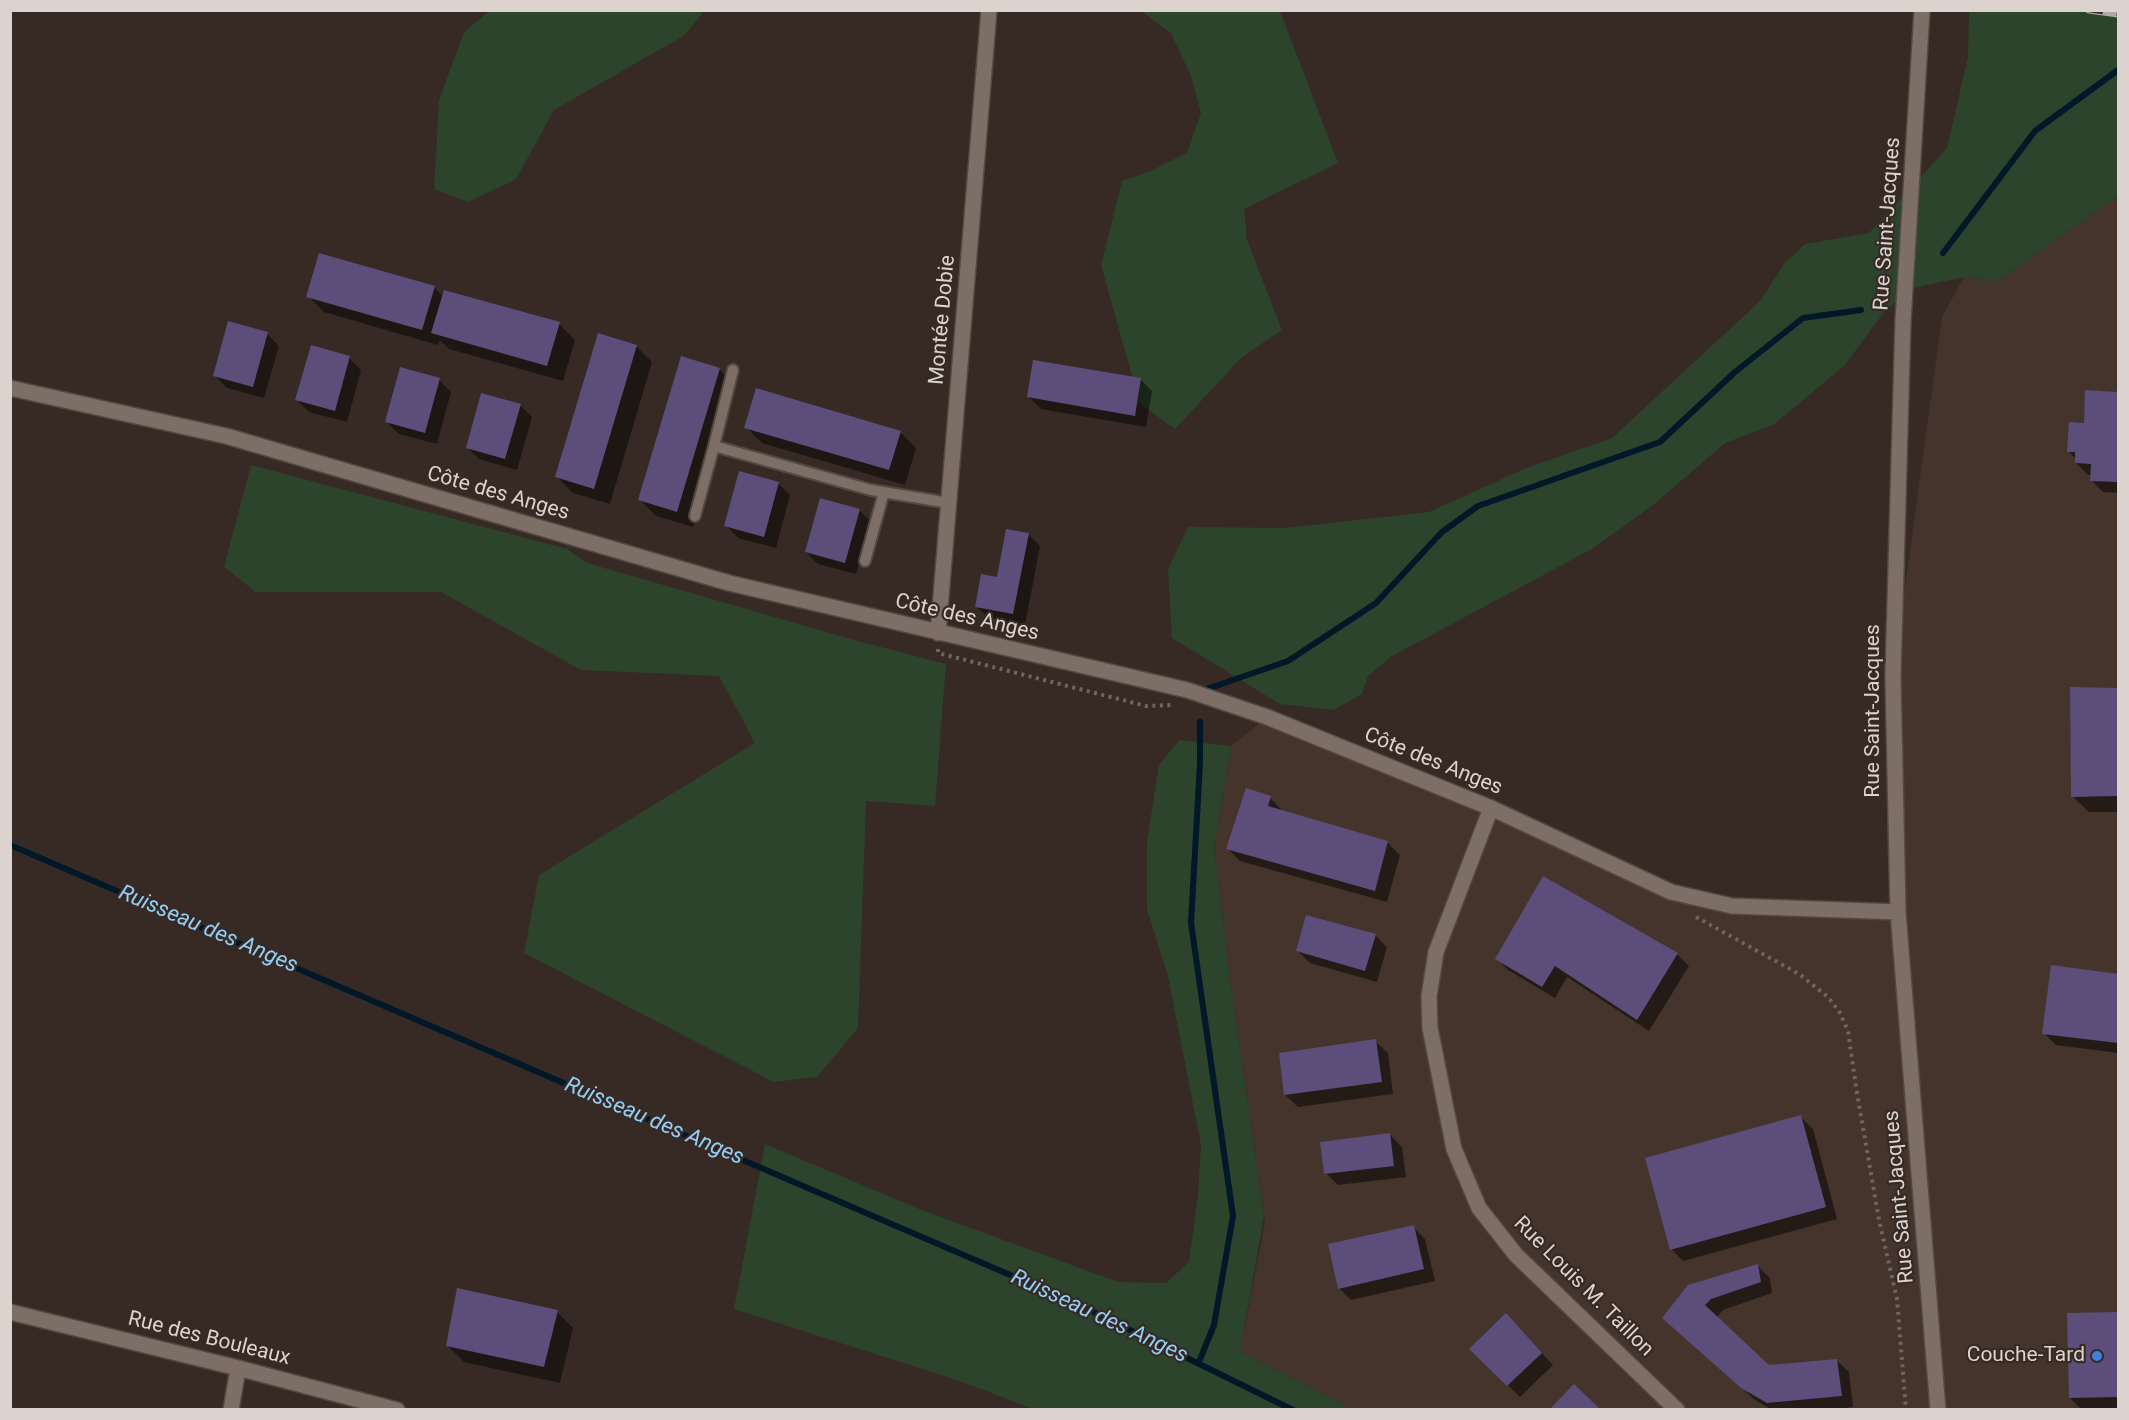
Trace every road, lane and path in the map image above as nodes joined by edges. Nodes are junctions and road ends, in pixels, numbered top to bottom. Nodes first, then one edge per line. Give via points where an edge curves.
1 (989, 10) edge
2 (1922, 10) edge
3 (733, 370) dead end
4 (10, 388) edge
5 (714, 446) junction
6 (884, 492) junction
7 (949, 503) junction
8 (695, 516) dead end
9 (865, 561) dead end
10 (938, 633) junction
11 (1179, 704) dead end
12 (1491, 808) junction
13 (1898, 912) junction
14 (1696, 917) dead end
15 (10, 1312) edge
16 (238, 1368) junction
17 (231, 1410) edge
18 (397, 1410) edge
19 (1677, 1410) edge
20 (1906, 1410) edge
21 (1938, 1410) edge

1 - 7 street, Montée Dobie
2 - 13 street, Rue Saint-Jacques via 1903,321 1894,651
3 - 5 lane
4 - 10 street, Côte des Anges via 226,436 729,584
5 - 6 lane
5 - 8 lane
6 - 7 lane
6 - 9 lane
7 - 10 street, Montée Dobie
10 - 11 path via 938,653 1146,706
10 - 12 street, Côte des Anges via 1187,690 1267,717
12 - 13 street, Côte des Anges via 1671,892 1732,906
12 - 19 street, Rue Louis M. Taillon via 1436,952 1429,996 1430,1028 1454,1149 1479,1208 1516,1255
13 - 21 street, Rue Saint-Jacques
14 - 20 path via 1799,974 1828,997 1848,1031 1879,1220 1897,1299
15 - 16 street, Rue des Bouleaux
16 - 17 street
16 - 18 street, Rue des Bouleaux

